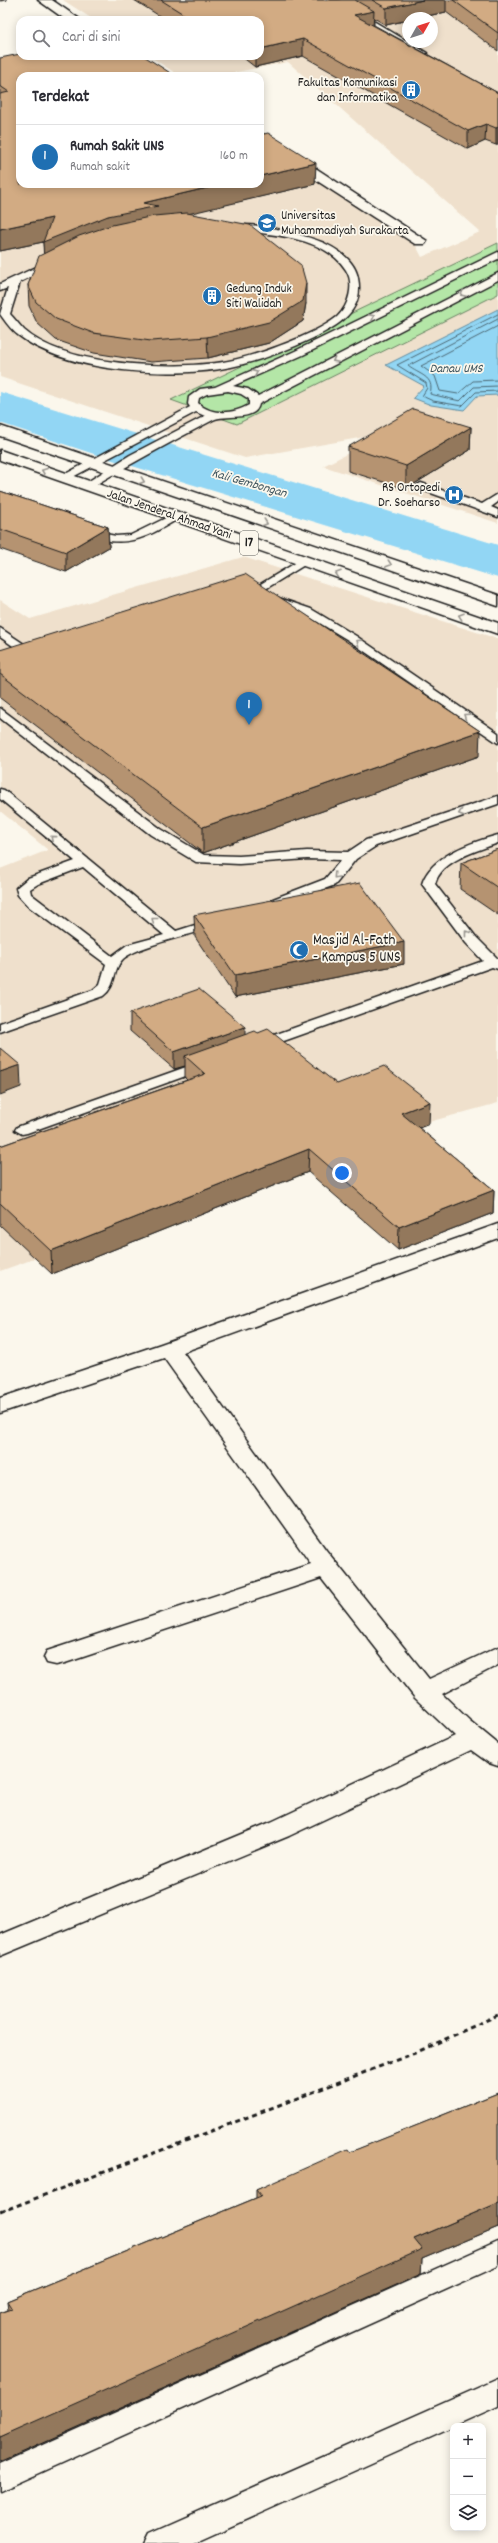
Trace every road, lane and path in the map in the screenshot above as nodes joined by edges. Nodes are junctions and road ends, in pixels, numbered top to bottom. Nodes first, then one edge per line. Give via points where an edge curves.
1 (44, 0) edge
2 (332, 0) edge
3 (69, 16) edge
4 (431, 58) edge
5 (264, 141) edge
6 (224, 227) edge
7 (420, 240) dead end
8 (498, 255) edge
9 (60, 260) edge
10 (498, 276) edge
11 (15, 282) junction
12 (0, 288) edge
13 (285, 348) junction
14 (299, 353) junction
15 (219, 388) junction
16 (255, 402) junction
17 (196, 408) junction
18 (216, 414) junction
19 (0, 431) edge
20 (0, 455) edge
21 (89, 463) junction
22 (112, 471) junction
23 (63, 478) junction
24 (86, 486) junction
25 (421, 486) dead end
26 (498, 497) edge
27 (483, 508) junction
28 (498, 514) edge
29 (174, 517) junction
30 (82, 531) edge
31 (302, 562) junction
32 (498, 601) edge
33 (497, 628) edge
34 (0, 632) edge
35 (35, 642) edge
36 (20, 646) junction
37 (7, 650) edge
38 (0, 712) edge
39 (498, 739) edge
40 (0, 793) edge
41 (498, 800) edge
42 (498, 839) edge
43 (351, 856) junction
44 (83, 863) junction
45 (268, 905) edge
46 (225, 920) edge
47 (174, 936) junction
48 (113, 963) junction
49 (495, 964) edge
50 (0, 1028) edge
51 (246, 1050) edge
52 (216, 1060) edge
53 (22, 1130) dead end
54 (498, 1231) edge
55 (169, 1349) junction
56 (0, 1406) edge
57 (325, 1568) junction
58 (498, 1655) edge
59 (56, 1657) dead end
60 (424, 1692) junction
61 (472, 1739) junction
62 (498, 1757) edge
63 (0, 1946) edge
64 (498, 2016) edge
65 (0, 2212) edge
66 (498, 2253) edge
67 (498, 2392) edge
68 (0, 2478) edge
69 (161, 2543) edge

1 - 3 main road
2 - 4 lane
5 - 7 main road
6 - 13 lane via 247,228 304,239 335,252 354,272 352,307 339,320
14 -> 8 lane
9 - 11 lane
10 -> 16 lane
11 - 12 lane
11 - 13 lane via 5,314 11,324 36,343 89,360 196,367 240,362
13 - 14 lane
15 -> 14 lane
15 - 16 lane via 244,391 254,398
15 - 17 lane via 198,394 192,401
16 - 18 lane via 254,406 243,412
17 - 18 lane
17 - 21 lane
18 - 22 lane
19 - 21 main road, Jalan Jenderal Ahmad Yani / 17
23 -> 20 main road, Jalan Jenderal Ahmad Yani / 17
21 - 22 main road, Jalan Jenderal Ahmad Yani / 17
21 - 23 lane
22 - 24 lane
22 -> 32 main road, Jalan Jenderal Ahmad Yani / 17
23 - 24 main road, Jalan Jenderal Ahmad Yani / 17
24 - 29 main road, Jalan Jenderal Ahmad Yani / 17
25 - 27 lane
26 - 27 lane
27 - 28 lane
29 - 30 lane via 131,539 112,541
29 - 31 main road, Jalan Jenderal Ahmad Yani / 17
33 -> 31 main road, Jalan Jenderal Ahmad Yani / 17
39 -> 31 lane via 352,638 314,615 284,602 245,593
34 - 36 lane
35 - 36 lane
36 - 37 lane
38 - 43 lane via 156,832 201,859
44 -> 40 lane
41 -> 43 lane via 371,843
49 -> 42 lane via 428,884 428,878 444,863
43 -> 45 lane via 338,874 321,887
47 -> 44 lane
44 - 48 lane via 33,881 23,888 23,891 33,903
46 - 47 lane
47 - 48 lane via 125,952
48 - 50 lane via 107,985 102,991
49 - 51 lane
52 - 53 lane
54 - 55 main road
55 - 56 main road
55 - 57 main road
57 - 59 main road
57 - 60 main road
58 - 60 main road
60 - 61 main road
61 - 62 main road
61 - 63 main road via 280,1829
64 - 65 path via 415,2053
66 - 68 main road
67 - 69 main road

